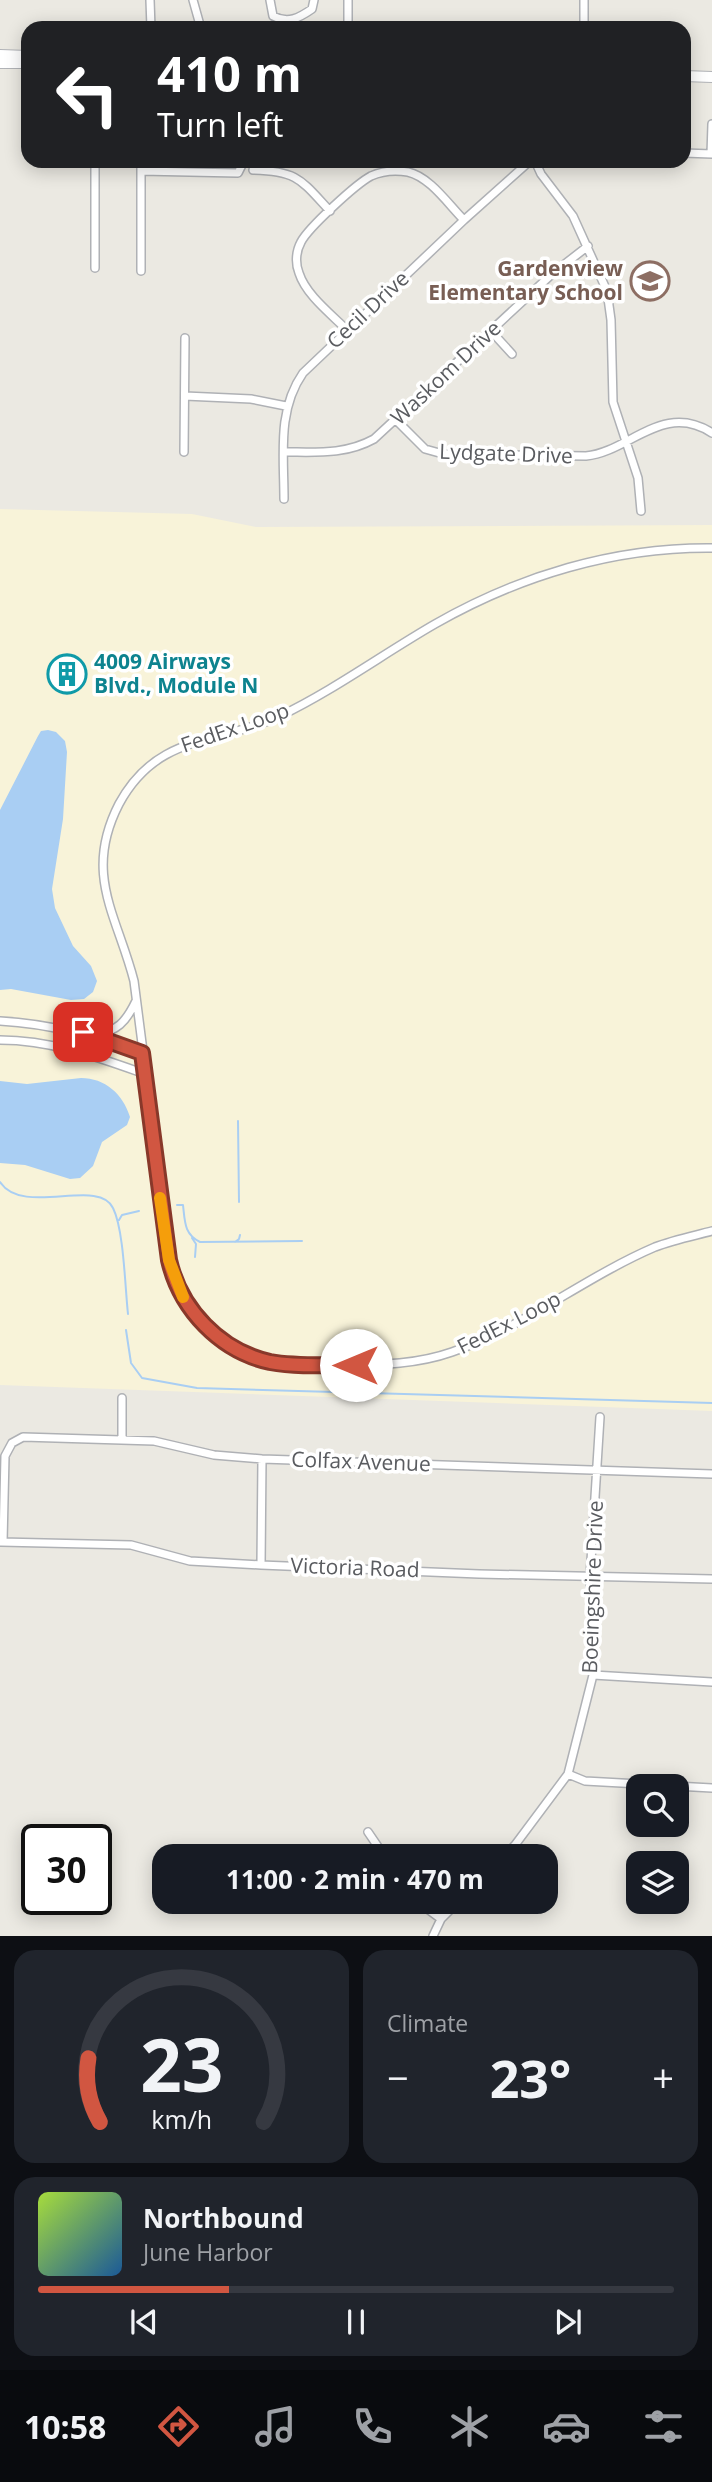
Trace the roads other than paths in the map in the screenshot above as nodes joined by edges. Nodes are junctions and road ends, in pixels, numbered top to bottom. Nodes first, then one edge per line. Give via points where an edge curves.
1 (150, 0) edge
2 (193, 0) edge
3 (270, 0) edge
4 (314, 0) edge
5 (348, 0) edge
6 (584, 0) edge
7 (151, 21) edge
8 (199, 21) edge
9 (348, 21) edge
10 (584, 21) edge
11 (0, 55) edge
12 (21, 56) edge
13 (0, 63) edge
14 (21, 63) edge
15 (691, 76) edge
16 (712, 76) edge
17 (712, 124) edge
18 (691, 153) edge
19 (712, 153) edge
20 (94, 168) edge
21 (240, 168) edge
22 (524, 168) edge
23 (537, 168) edge
24 (253, 170) dead end
25 (141, 171) joint
26 (330, 211) junction
27 (464, 220) junction
28 (588, 246) junction
29 (95, 268) dead end
30 (141, 271) dead end
31 (347, 330) junction
32 (491, 331) junction
33 (186, 338) dead end
34 (512, 354) dead end
35 (185, 396) junction
36 (286, 406) junction
37 (396, 420) junction
38 (712, 433) edge
39 (625, 440) junction
40 (184, 452) dead end
41 (284, 452) junction
42 (284, 499) dead end
43 (640, 511) dead end
44 (712, 548) edge
45 (136, 1001) junction
46 (0, 1021) edge
47 (15, 1022) junction
48 (94, 1037) junction
49 (0, 1040) edge
50 (14, 1040) junction
51 (142, 1053) junction
52 (145, 1074) junction
53 (712, 1231) edge
54 (122, 1398) dead end
55 (600, 1418) dead end
56 (122, 1440) junction
57 (262, 1459) junction
58 (597, 1472) junction
59 (712, 1474) edge
60 (2, 1542) edge
61 (261, 1564) junction
62 (590, 1577) junction
63 (712, 1579) edge
64 (593, 1675) junction
65 (712, 1682) edge
66 (568, 1774) junction
67 (712, 1788) edge
68 (368, 1832) dead end
69 (376, 1844) edge
70 (516, 1844) edge
71 (434, 1914) edge
72 (446, 1914) edge
73 (441, 1919) junction
74 (433, 1936) edge

1 - 7 street
2 - 8 street
3 - 4 street via 273,16 281,20 295,19 312,9
5 - 9 street
6 - 10 street
11 - 12 main road
13 - 14 main road
15 - 16 main road
17 - 19 street
18 - 19 street
20 - 29 street
21 - 25 street via 238,173
22 - 27 street, Cecil Drive
23 - 28 street via 573,216
24 - 26 street via 291,174
25 - 30 street
26 - 27 street via 371,176 397,171 426,181
26 - 31 street via 303,238 297,267 305,285
27 - 31 street, Cecil Drive
28 - 32 street, Waskom Drive
28 - 39 street via 610,300 612,391
31 - 36 street, Cecil Drive via 303,373
32 - 34 street
32 - 37 street, Waskom Drive
33 - 35 street
35 - 36 street via 251,399
35 - 40 street
36 - 41 street, Cecil Drive
37 - 39 street, Lydgate Drive via 425,449 443,454 586,456 608,451
37 - 41 street, Waskom Drive via 355,448
38 - 39 street, Lydgate Drive via 698,425 675,423
39 - 43 street via 638,478
41 - 42 street, Cecil Drive
44 - 45 street, FedEx Loop via 615,556 508,587 281,715 250,728 188,743 157,760 121,801 104,849 105,891 129,961
45 - 48 street via 121,1026
45 - 51 street, FedEx Loop
46 - 47 street
47 - 48 street
47 - 50 street
48 - 51 street
49 - 50 street
50 - 52 street via 64,1047
51 - 52 street, FedEx Loop
52 - 53 street, FedEx Loop via 175,1281 209,1330 258,1358 295,1365 383,1365 450,1353 656,1247
54 - 56 street
55 - 58 street, Boeingshire Drive
56 - 57 street, Colfax Avenue
56 - 60 street, Colfax Avenue via 23,1437 12,1443 5,1456
57 - 58 street, Colfax Avenue
57 - 61 street
58 - 59 street, Colfax Avenue
58 - 62 street, Boeingshire Drive
60 - 61 street, Victoria Road via 131,1545 190,1561
61 - 62 street, Victoria Road
62 - 63 street, Victoria Road
62 - 64 street, Boeingshire Drive
64 - 65 street
64 - 66 street, Boeingshire Drive
66 - 67 street via 585,1781
66 - 70 street, Boeingshire Drive
68 - 69 street
71 - 73 street
72 - 73 street
73 - 74 street

